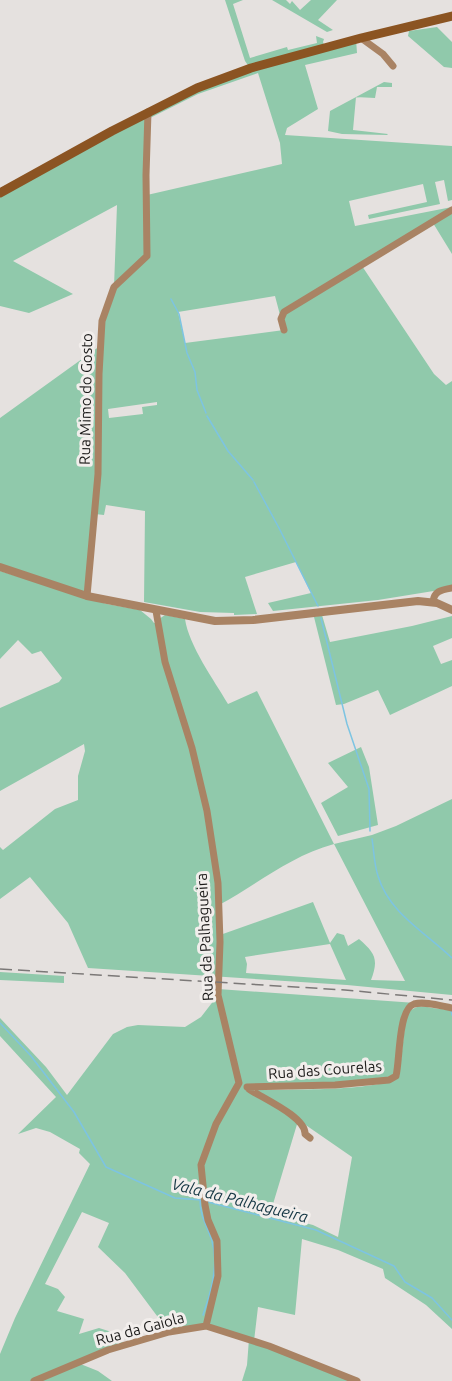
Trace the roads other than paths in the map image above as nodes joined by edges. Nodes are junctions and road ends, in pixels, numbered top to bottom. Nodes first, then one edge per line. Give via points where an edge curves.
1 (451, 17) edge
2 (361, 38) junction
3 (393, 66) dead end
4 (148, 112) junction
5 (0, 193) edge
6 (452, 210) edge
7 (284, 330) dead end
8 (0, 567) edge
9 (452, 588) edge
10 (87, 596) junction
11 (433, 602) junction
12 (452, 610) edge
13 (156, 611) junction
14 (452, 1008) edge
15 (239, 1083) junction
16 (247, 1087) junction
17 (310, 1138) dead end
18 (206, 1326) junction
19 (34, 1381) edge
20 (357, 1381) edge

1 - 2 main road
2 - 3 street
2 - 4 main road via 237,73
4 - 5 main road
4 - 10 street, Rua Mimo do Gosto via 147,256 114,287 102,321 98,474
6 - 7 street via 284,312
8 - 10 street
9 - 11 street via 436,593
10 - 13 street
11 - 12 street
11 - 13 street via 240,621
13 - 15 street, Rua da Palhagueira via 165,662 207,811 218,883 218,995
14 - 16 street, Rua das Courelas via 416,1003 410,1007 403,1022 396,1076 389,1080
15 - 16 street
15 - 18 street via 216,1124 201,1165 204,1202 217,1241 218,1265
16 - 17 street via 302,1123
18 - 19 street, Rua da Gaiola via 108,1350
18 - 20 street, Rua da Gaiola

